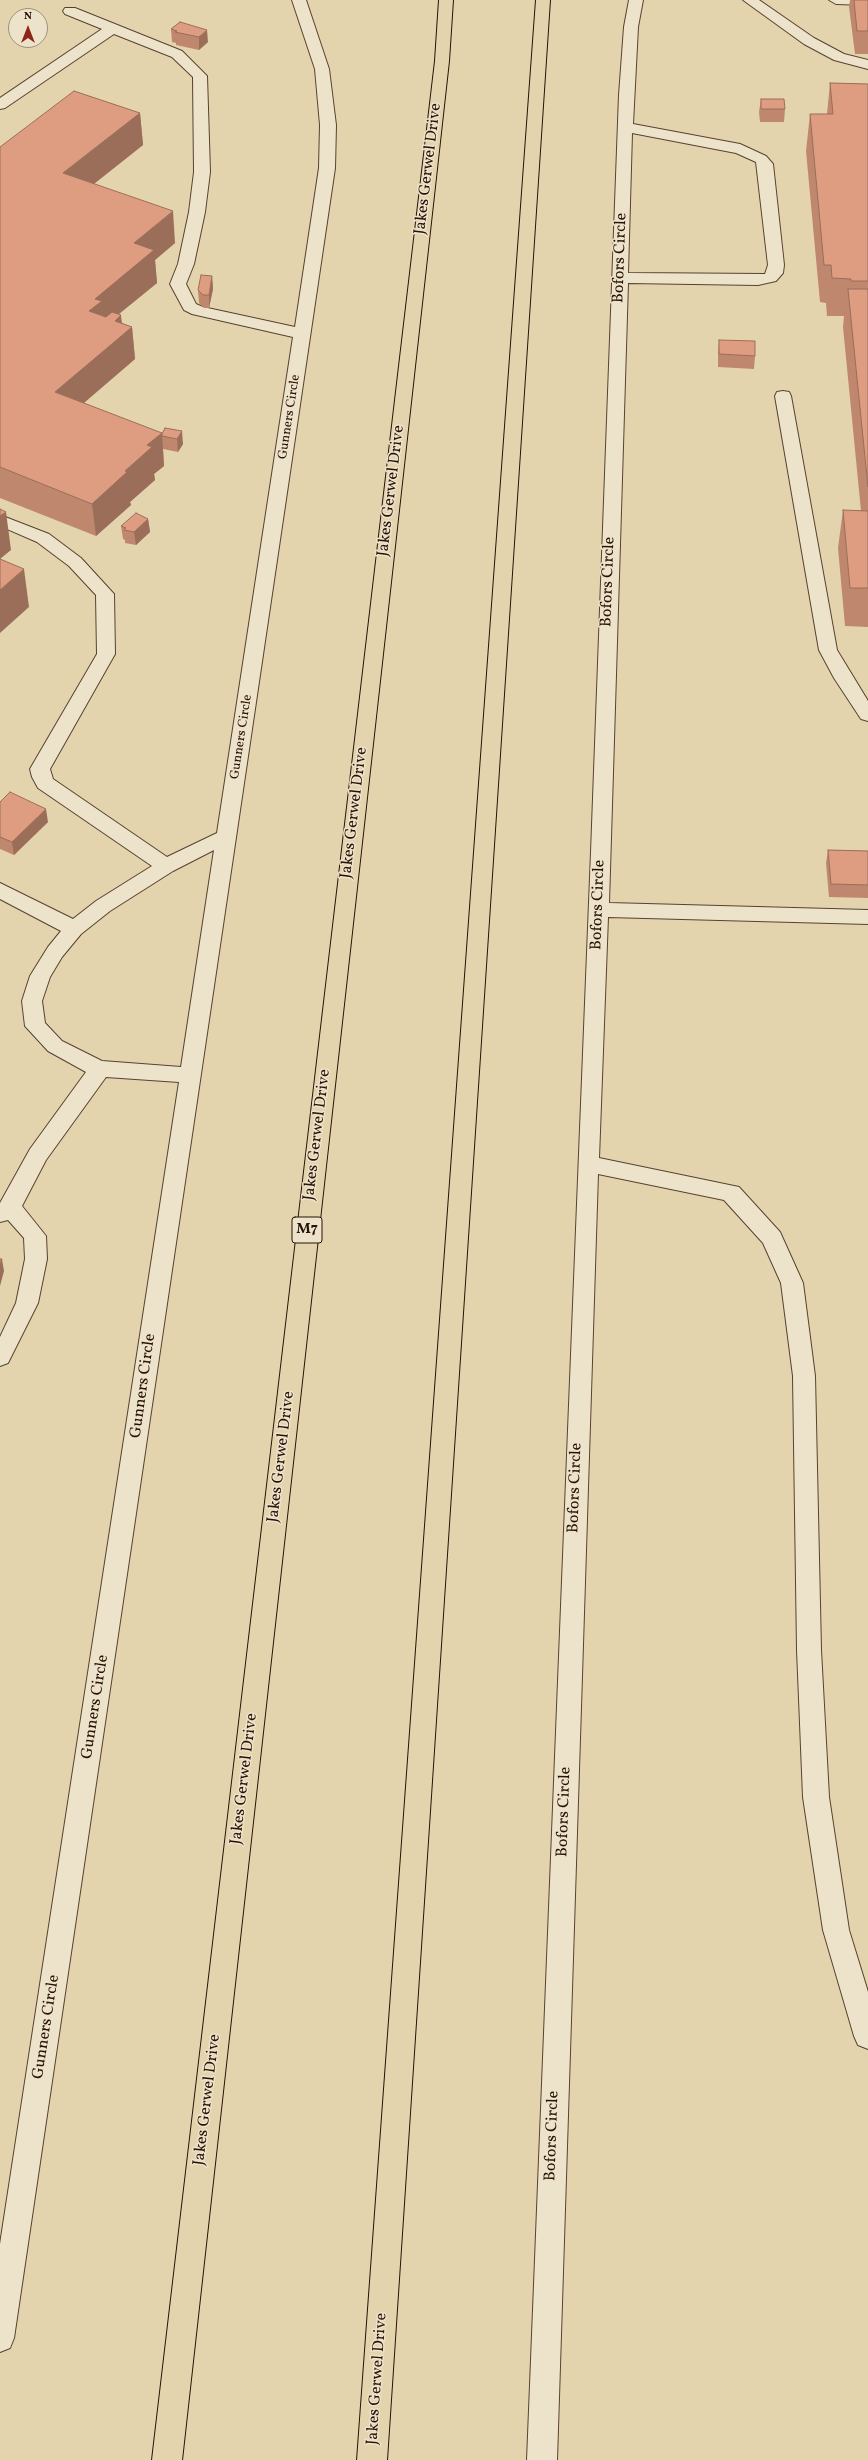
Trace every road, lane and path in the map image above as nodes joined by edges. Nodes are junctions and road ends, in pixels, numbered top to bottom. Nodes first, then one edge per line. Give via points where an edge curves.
1 (299, 0) edge
2 (446, 0) edge
3 (543, 0) edge
4 (636, 0) edge
5 (750, 0) edge
6 (836, 0) edge
7 (868, 1) edge
8 (70, 11) dead end
9 (113, 28) junction
10 (868, 65) edge
11 (0, 105) edge
12 (625, 127) junction
13 (620, 278) junction
14 (303, 334) junction
15 (783, 396) dead end
16 (0, 520) edge
17 (868, 715) edge
18 (227, 836) junction
19 (166, 866) junction
20 (0, 890) edge
21 (598, 910) junction
22 (868, 917) edge
23 (74, 929) junction
24 (100, 1069) junction
25 (190, 1075) junction
26 (588, 1164) junction
27 (5, 1210) edge
28 (0, 1357) edge
29 (868, 2036) edge
30 (0, 2338) edge
31 (167, 2460) edge
32 (372, 2460) edge
33 (542, 2460) edge

1 - 14 street, Gunners Circle via 322,68 328,125 327,168
2 - 31 highway, Jakes Gerwel Drive / M7 via 441,69
3 - 32 highway, Jakes Gerwel Drive
4 - 12 street, Bofors Circle via 629,52
5 - 10 street via 809,41 839,57
6 - 7 street
8 - 9 street
9 - 11 street
9 - 14 street via 177,54 200,76 202,172 186,264 178,284 190,307 198,311
12 - 13 street, Bofors Circle
12 - 13 street via 740,149 761,159 765,164 776,265 775,273 770,278 758,280
13 - 21 street, Bofors Circle
14 - 18 street, Gunners Circle
15 - 17 street via 828,650
16 - 19 street via 43,538 75,562 105,594 106,654 40,769 45,783
18 - 19 street
18 - 25 street, Gunners Circle
19 - 23 street via 103,906
20 - 23 street
21 - 22 street
21 - 26 street, Bofors Circle
23 - 24 street via 40,976 32,1001 35,1026 55,1046
24 - 25 street
24 - 27 street via 38,1155
25 - 30 street, Gunners Circle
26 - 29 street via 730,1193 772,1238 792,1283 804,1376 809,1650 816,1797 836,1930
26 - 33 street, Bofors Circle
27 - 28 street via 35,1236 36,1259 27,1304 12,1338

